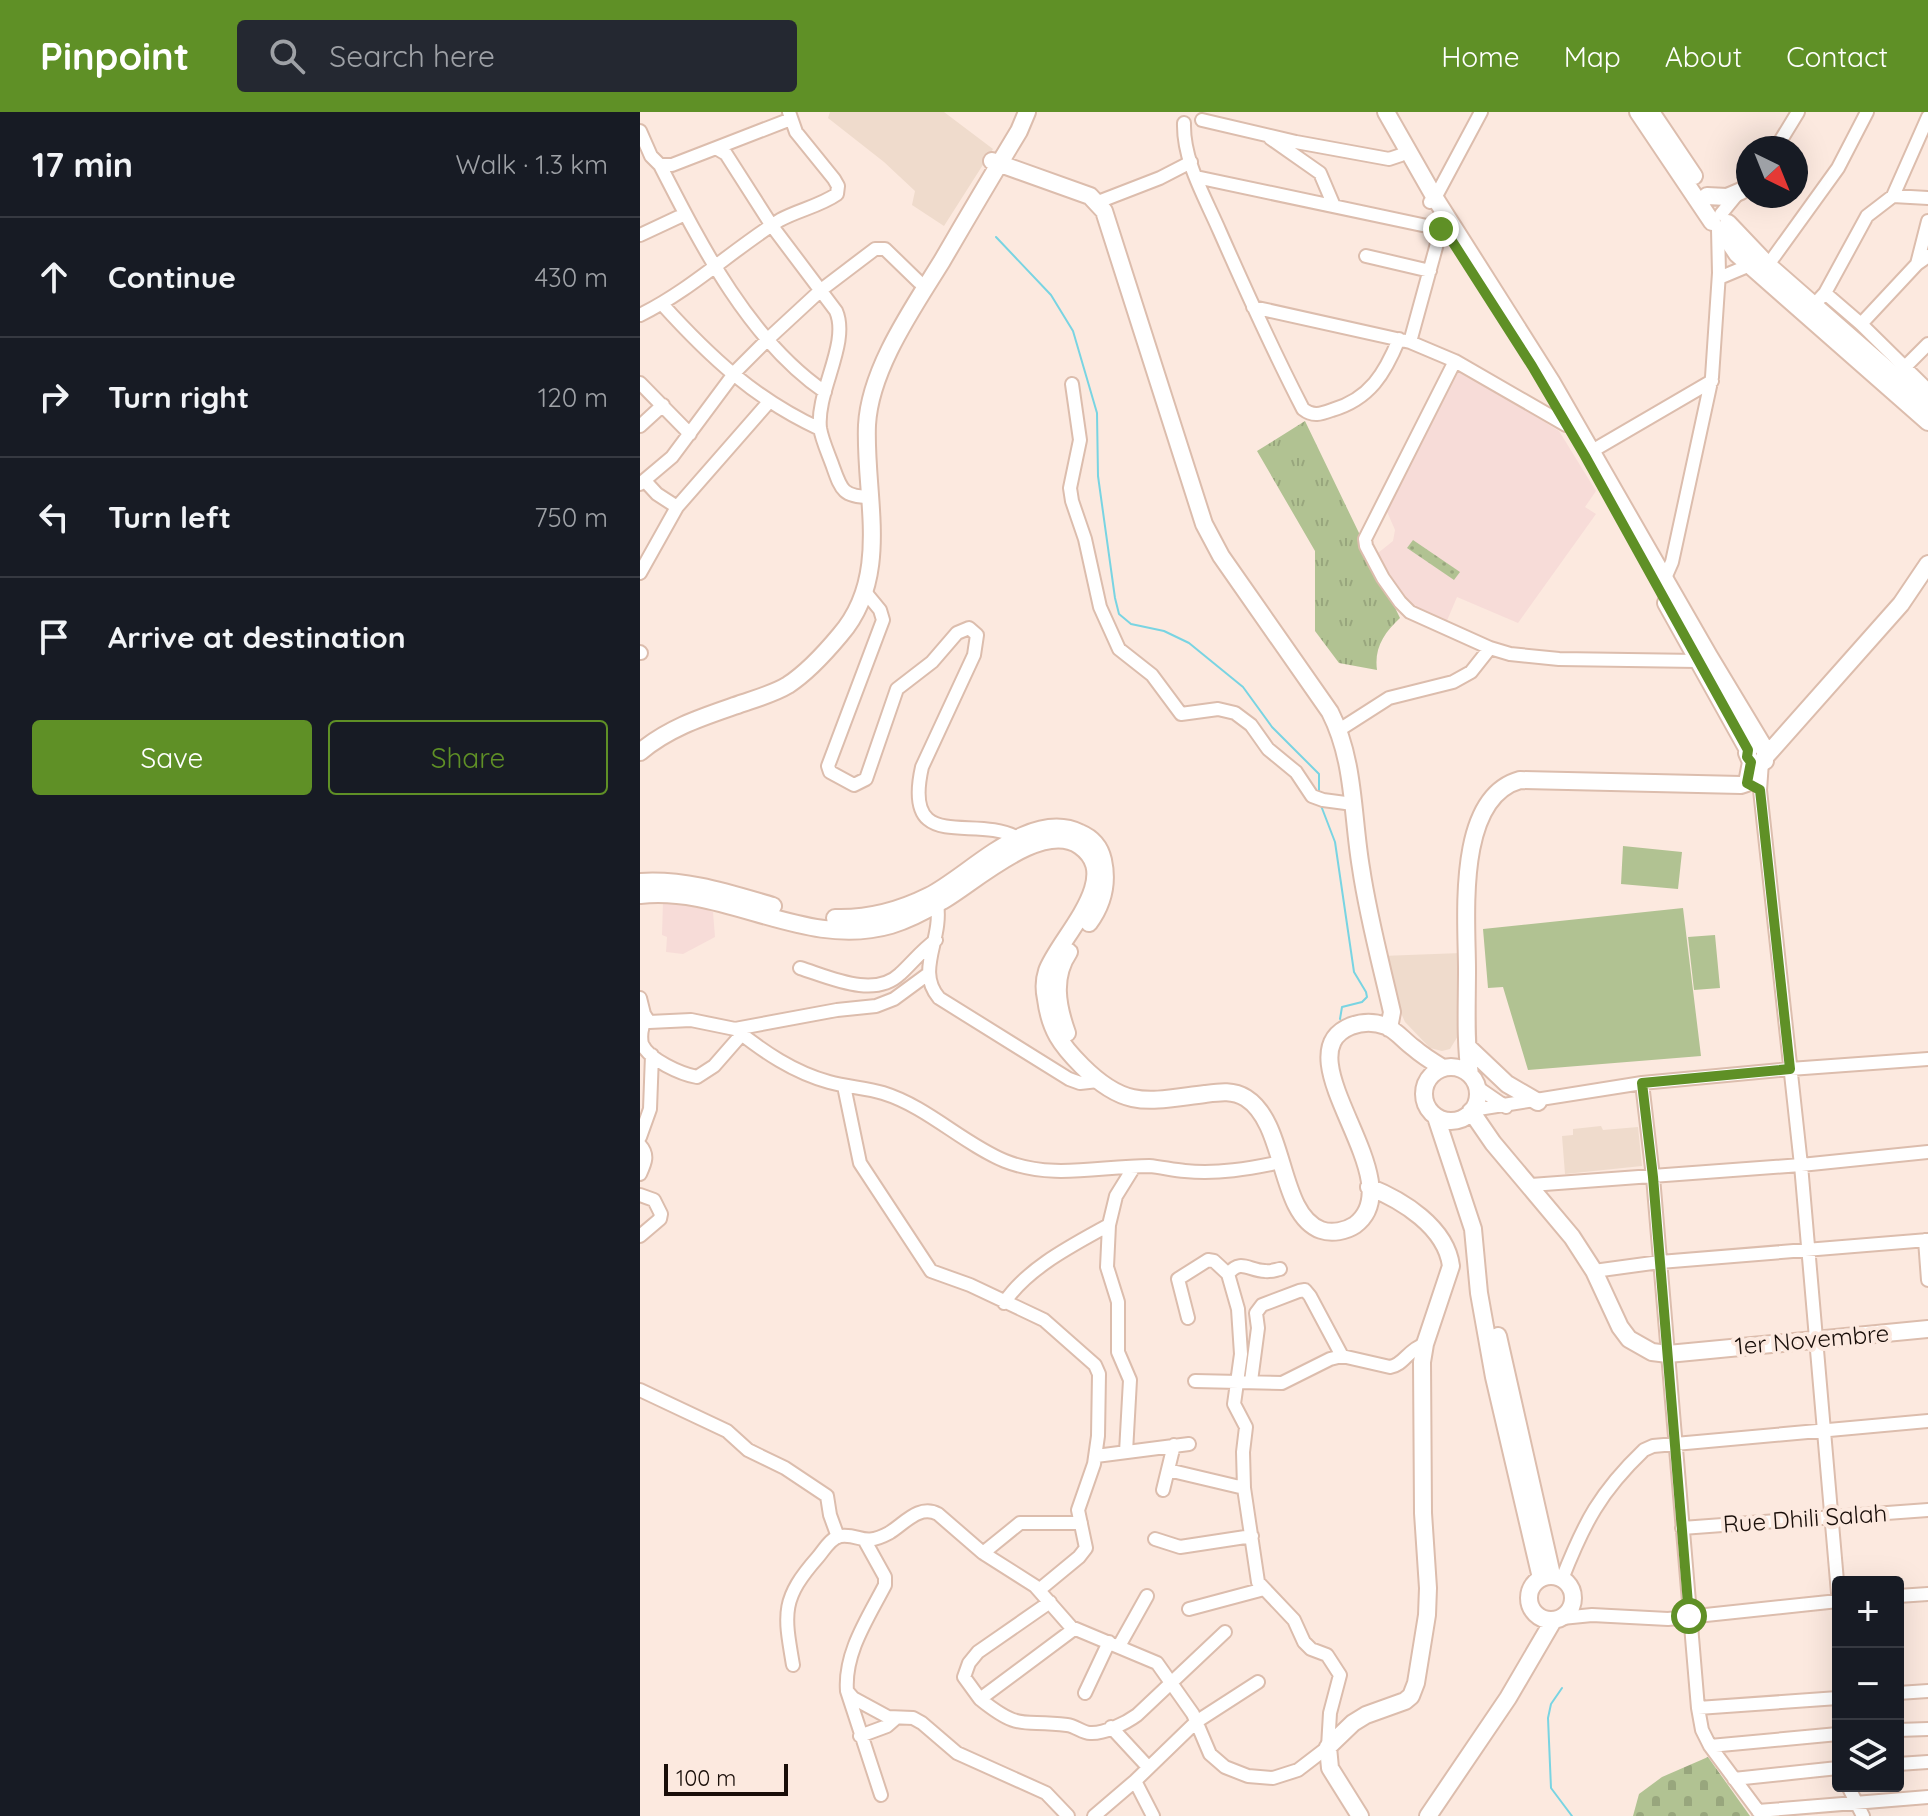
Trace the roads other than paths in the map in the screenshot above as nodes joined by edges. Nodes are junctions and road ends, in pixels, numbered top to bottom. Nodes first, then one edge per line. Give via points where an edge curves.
1 (1017, 112) edge
2 (1027, 112) edge
3 (1377, 112) edge
4 (1481, 112) edge
5 (1638, 112) edge
6 (1651, 112) edge
7 (1790, 112) edge
8 (1798, 112) edge
9 (1867, 112) edge
10 (790, 116) edge
11 (1392, 116) edge
12 (1218, 117) edge
13 (1928, 117) edge
14 (1202, 120) dead end
15 (1184, 123) dead end
16 (640, 131) edge
17 (1264, 133) junction
18 (1775, 136) edge
19 (1783, 136) edge
20 (716, 148) junction
21 (1401, 155) junction
22 (650, 161) edge
23 (996, 162) junction
24 (1191, 162) junction
25 (1196, 177) junction
26 (985, 180) junction
27 (1736, 193) edge
28 (1707, 196) junction
29 (1893, 196) junction
30 (1928, 198) edge
31 (1432, 200) junction
32 (1098, 202) junction
33 (1736, 202) edge
34 (1334, 206) junction
35 (685, 214) junction
36 (1928, 221) edge
37 (1721, 222) junction
38 (772, 226) junction
39 (1442, 228) junction
40 (640, 235) edge
41 (1366, 256) dead end
42 (1922, 260) edge
43 (1750, 265) junction
44 (1768, 265) junction
45 (715, 268) junction
46 (1430, 271) junction
47 (1719, 278) junction
48 (919, 282) junction
49 (821, 290) junction
50 (1819, 299) junction
51 (662, 304) junction
52 (1253, 307) junction
53 (640, 315) edge
54 (1861, 324) junction
55 (768, 339) junction
56 (1405, 341) junction
57 (1928, 344) edge
58 (1455, 361) junction
59 (1905, 367) junction
60 (733, 376) junction
61 (1712, 381) junction
62 (640, 383) edge
63 (1072, 384) dead end
64 (1928, 390) edge
65 (825, 392) junction
66 (768, 403) junction
67 (663, 405) junction
68 (1928, 405) edge
69 (1928, 422) edge
70 (1566, 425) junction
71 (640, 426) edge
72 (820, 429) junction
73 (690, 434) junction
74 (1592, 451) junction
75 (642, 482) edge
76 (865, 497) junction
77 (677, 507) junction
78 (1928, 564) edge
79 (640, 573) edge
80 (1665, 578) junction
81 (866, 593) junction
82 (1490, 648) junction
83 (1698, 661) junction
84 (1339, 730) junction
85 (640, 739) edge
86 (640, 752) edge
87 (1759, 754) junction
88 (1754, 786) junction
89 (1353, 804) junction
90 (1018, 838) junction
91 (640, 882) edge
92 (640, 895) edge
93 (937, 904) junction
94 (936, 940) junction
95 (800, 968) dead end
96 (928, 974) junction
97 (640, 998) edge
98 (646, 1018) junction
99 (1389, 1028) junction
100 (739, 1031) junction
101 (1468, 1042) junction
102 (1413, 1048) junction
103 (652, 1055) junction
104 (1074, 1057) junction
105 (1928, 1059) edge
106 (1444, 1068) junction
107 (1790, 1069) junction
108 (1098, 1081) junction
109 (1473, 1081) junction
110 (1642, 1083) junction
111 (844, 1086) junction
112 (1424, 1089) junction
113 (1538, 1102) junction
114 (1506, 1107) junction
115 (1472, 1111) junction
116 (1447, 1119) junction
117 (640, 1137) edge
118 (1493, 1143) junction
119 (640, 1145) edge
120 (1928, 1152) edge
121 (1281, 1162) junction
122 (1801, 1165) junction
123 (1134, 1167) junction
124 (640, 1174) edge
125 (1653, 1177) junction
126 (1531, 1185) junction
127 (1369, 1187) junction
128 (640, 1195) edge
129 (1109, 1225) junction
130 (640, 1236) edge
131 (1926, 1240) edge
132 (1809, 1251) junction
133 (1660, 1262) junction
134 (1280, 1269) dead end
135 (1594, 1271) junction
136 (1228, 1274) junction
137 (1928, 1280) edge
138 (1004, 1303) junction
139 (1188, 1318) dead end
140 (1928, 1329) edge
141 (1816, 1340) junction
142 (1425, 1344) junction
143 (1668, 1354) junction
144 (1342, 1356) junction
145 (1237, 1380) junction
146 (1195, 1381) dead end
147 (1251, 1381) junction
148 (640, 1390) edge
149 (1928, 1421) edge
150 (1823, 1430) junction
151 (1675, 1442) junction
152 (1189, 1444) dead end
153 (1174, 1445) junction
154 (1126, 1452) junction
155 (1096, 1456) junction
156 (1168, 1470) junction
157 (1244, 1488) junction
158 (1163, 1490) dead end
159 (1928, 1510) edge
160 (1832, 1516) junction
161 (1081, 1523) junction
162 (1682, 1528) junction
163 (1252, 1536) junction
164 (838, 1537) junction
165 (1155, 1539) dead end
166 (865, 1541) junction
167 (983, 1553) junction
168 (1837, 1576) edge
169 (1552, 1578) junction
170 (1264, 1589) junction
171 (1039, 1590) junction
172 (1928, 1594) edge
173 (1147, 1596) dead end
174 (1904, 1596) edge
175 (1050, 1602) junction
176 (1832, 1602) edge
177 (1189, 1609) dead end
178 (1689, 1616) junction
179 (1558, 1619) junction
180 (1074, 1629) junction
181 (1225, 1632) dead end
182 (1114, 1644) junction
183 (793, 1665) dead end
184 (1172, 1682) junction
185 (1258, 1682) dead end
186 (847, 1691) junction
187 (1928, 1691) edge
188 (1085, 1693) dead end
189 (1904, 1693) edge
190 (1832, 1698) edge
191 (980, 1699) junction
192 (1698, 1708) junction
193 (895, 1719) junction
194 (1196, 1722) junction
195 (1111, 1727) junction
196 (1928, 1729) edge
197 (1904, 1730) edge
198 (1832, 1735) edge
199 (860, 1736) junction
200 (1710, 1746) junction
201 (1328, 1747) junction
202 (1928, 1762) edge
203 (1904, 1764) edge
204 (1148, 1767) junction
205 (1832, 1769) edge
206 (1734, 1779) junction
207 (1135, 1781) junction
208 (1851, 1792) edge
209 (881, 1795) dead end
210 (1928, 1797) edge
211 (1856, 1803) junction
212 (1760, 1814) edge
213 (1068, 1816) edge
214 (1094, 1816) edge
215 (1153, 1816) edge
216 (1360, 1816) edge
217 (1428, 1816) edge
218 (1863, 1816) edge

1 - 23 main road
2 - 23 main road
3 - 21 main road
4 - 31 street
5 - 37 main road
6 - 28 main road
7 - 18 street
8 - 19 street
9 - 44 street via 1838,168
10 - 20 street
10 - 38 street via 838,189
11 - 31 main road
12 - 14 street
12 - 17 street
13 - 29 street
15 - 24 street
16 - 22 street
17 - 21 street via 1389,159
17 - 34 street via 1320,173
20 - 22 street via 672,165
20 - 38 street via 726,154
21 - 31 main road
22 - 35 street
23 - 26 main road
23 - 32 main road
24 - 25 street
24 - 32 street
25 - 34 street
25 - 52 street
26 - 48 main road
26 - 76 main road via 877,379 867,425
27 - 28 main road
28 - 37 main road
29 - 30 street
29 - 50 street via 1867,216
31 - 39 main road
31 - 74 main road
32 - 84 main road via 1204,524
33 - 37 street
34 - 39 street
35 - 40 street
35 - 45 street
36 - 42 street
37 - 43 main road via 1737,254
37 - 44 main road
37 - 47 street
38 - 45 street
38 - 49 street
39 - 46 street
39 - 70 main road
41 - 46 street
42 - 54 street
43 - 47 street
43 - 69 main road
44 - 50 main road
45 - 51 street
45 - 55 street
46 - 56 street
47 - 61 street
48 - 49 street via 881,248
48 - 76 main road via 862,397 858,428
49 - 55 street
49 - 65 street via 840,325
50 - 54 street
50 - 68 main road
51 - 53 street
51 - 60 street
52 - 56 street
52 - 56 street via 1303,409 1313,415 1351,403 1373,387
54 - 59 street
55 - 60 street
55 - 65 street
56 - 58 street
57 - 59 street
58 - 70 street
58 - 82 street via 1365,539 1383,578 1410,612
59 - 64 street
60 - 66 street
60 - 73 street
61 - 74 street
61 - 80 street
62 - 67 street
63 - 89 street via 1080,440 1072,501 1100,607 1119,649 1152,675 1181,714 1218,709 1235,713 1296,772 1312,796
65 - 72 street
66 - 72 street
66 - 77 street
67 - 71 street
67 - 73 street
70 - 83 main road
72 - 76 street via 842,488
73 - 75 street
74 - 80 main road
75 - 77 street
76 - 81 main road via 873,535
76 - 85 main road via 860,578 854,598 831,633 786,676 673,719
77 - 79 street
78 - 87 main road via 1901,604 1797,723
80 - 87 main road
81 - 86 main road via 842,633 788,685 681,725
81 - 90 street via 883,620 830,772 854,785 866,779 897,689 969,628 977,635 974,655 922,767 921,808 938,827 1002,830
82 - 83 street via 1546,658
82 - 84 street via 1471,672 1453,682 1389,698
83 - 87 main road
84 - 89 main road
87 - 88 main road
88 - 101 main road via 1520,780 1495,793 1478,824 1468,868
88 - 107 street
89 - 99 main road via 1363,882 1392,1012
90 - 91 main road via 932,894 854,919 796,914 699,884
90 - 104 main road via 1076,831 1102,855 1101,903 1065,957 1057,980
92 - 93 main road via 682,895 843,930 891,925
93 - 94 street
93 - 104 main road via 1019,851 1056,840 1082,847 1094,871 1091,894 1046,972 1044,986 1062,1047
94 - 95 street via 899,976 880,985 845,982
94 - 96 street
96 - 100 street via 876,1006
96 - 108 street via 934,992 952,1008 1069,1079
97 - 98 street
98 - 100 street via 654,1023 691,1020
98 - 103 street via 641,1042
99 - 102 main road
99 - 127 main road via 1357,1024 1345,1029 1329,1050 1331,1073 1361,1148
100 - 103 street via 714,1066 697,1077
100 - 111 street via 776,1060
101 - 106 main road
101 - 109 main road
101 - 113 main road via 1507,1084
102 - 106 main road
102 - 112 main road
103 - 117 street via 650,1109
104 - 108 main road
105 - 107 street
106 - 109 main road via 1459,1069
106 - 112 main road
107 - 110 street
107 - 122 street
108 - 121 main road via 1131,1099 1152,1101 1233,1092 1266,1118
109 - 114 street
109 - 115 main road via 1477,1099
110 - 113 street
110 - 125 street
111 - 123 street via 907,1103 1004,1161 1027,1168 1055,1172
111 - 138 street via 860,1163 927,1266
112 - 116 main road via 1426,1105
113 - 114 street
114 - 115 street
115 - 116 main road
115 - 118 main road
116 - 118 main road
116 - 169 main road via 1473,1229 1479,1293
118 - 126 main road
119 - 124 street via 646,1158
120 - 122 street
121 - 123 street via 1226,1172
121 - 127 main road via 1301,1212 1320,1230 1355,1224 1366,1211
122 - 125 street
122 - 132 street
123 - 129 street via 1116,1196
125 - 126 street
125 - 133 street
126 - 135 main road
127 - 142 main road via 1417,1215 1449,1255 1448,1279
128 - 130 street via 654,1200 661,1214
129 - 138 street via 1024,1281
129 - 154 street via 1107,1267 1118,1302 1118,1352 1130,1380
131 - 132 street
131 - 137 street
132 - 133 street
132 - 141 street
133 - 135 street
133 - 143 street
134 - 136 street via 1263,1272 1242,1264
135 - 143 main road via 1629,1339
136 - 139 street via 1208,1260 1182,1275 1178,1283
136 - 145 street via 1240,1328
138 - 155 street via 1044,1320 1095,1365 1100,1379
140 - 141 main road, 1er Novembre
141 - 143 main road, 1er Novembre
141 - 150 street
142 - 144 street via 1412,1348 1397,1366
142 - 201 main road via 1421,1409 1428,1588 1416,1683 1405,1701 1366,1715
143 - 151 street
144 - 147 street via 1282,1383
144 - 147 street via 1310,1296 1299,1291 1262,1305 1256,1313
145 - 146 street
145 - 147 street
145 - 157 street via 1234,1404 1246,1427
148 - 164 street via 727,1431 748,1450 827,1496
149 - 150 street
150 - 151 street
150 - 160 street
151 - 162 street
151 - 169 street via 1644,1450 1602,1493
152 - 153 street
153 - 154 street
153 - 156 street
154 - 155 street
155 - 161 street via 1078,1510
156 - 157 street
156 - 158 street
157 - 163 street
159 - 160 street, Rue Dhili Salah
160 - 162 street, Rue Dhili Salah
160 - 168 street
161 - 167 street via 1020,1523
161 - 171 street via 1087,1543 1083,1553
162 - 178 street
163 - 165 street via 1180,1547
163 - 170 street via 1256,1575
164 - 166 street
164 - 183 street via 804,1573 787,1604
166 - 167 street via 931,1511
166 - 186 street via 885,1585 859,1636
167 - 171 street
169 - 179 main road via 1573,1594 1569,1612
169 - 179 main road via 1530,1591 1531,1608 1544,1620
170 - 177 street
170 - 201 street via 1294,1620 1306,1645 1337,1667 1340,1681 1330,1713
171 - 175 street
172 - 174 street
173 - 182 street
175 - 180 street
175 - 191 street via 969,1663 964,1677
176 - 178 street
178 - 179 street
178 - 192 street
179 - 217 main road
180 - 182 street
180 - 191 street
181 - 184 street
182 - 184 street via 1157,1663
182 - 188 street
184 - 194 street
184 - 195 street via 1132,1718
185 - 194 street
186 - 193 street
186 - 199 street
187 - 189 street
190 - 192 street
191 - 195 street via 1017,1723 1064,1724 1090,1734
192 - 200 street
193 - 199 street
193 - 213 street via 922,1723 966,1758 1046,1793
194 - 201 street via 1210,1754 1248,1776 1285,1775
194 - 204 street
195 - 204 street
196 - 197 street
198 - 200 street
199 - 209 street
200 - 206 street
201 - 216 main road via 1330,1768
202 - 203 street
204 - 207 street
205 - 206 street
206 - 212 street
207 - 214 street
207 - 215 street
208 - 211 street
210 - 211 street
211 - 212 street
211 - 218 street

